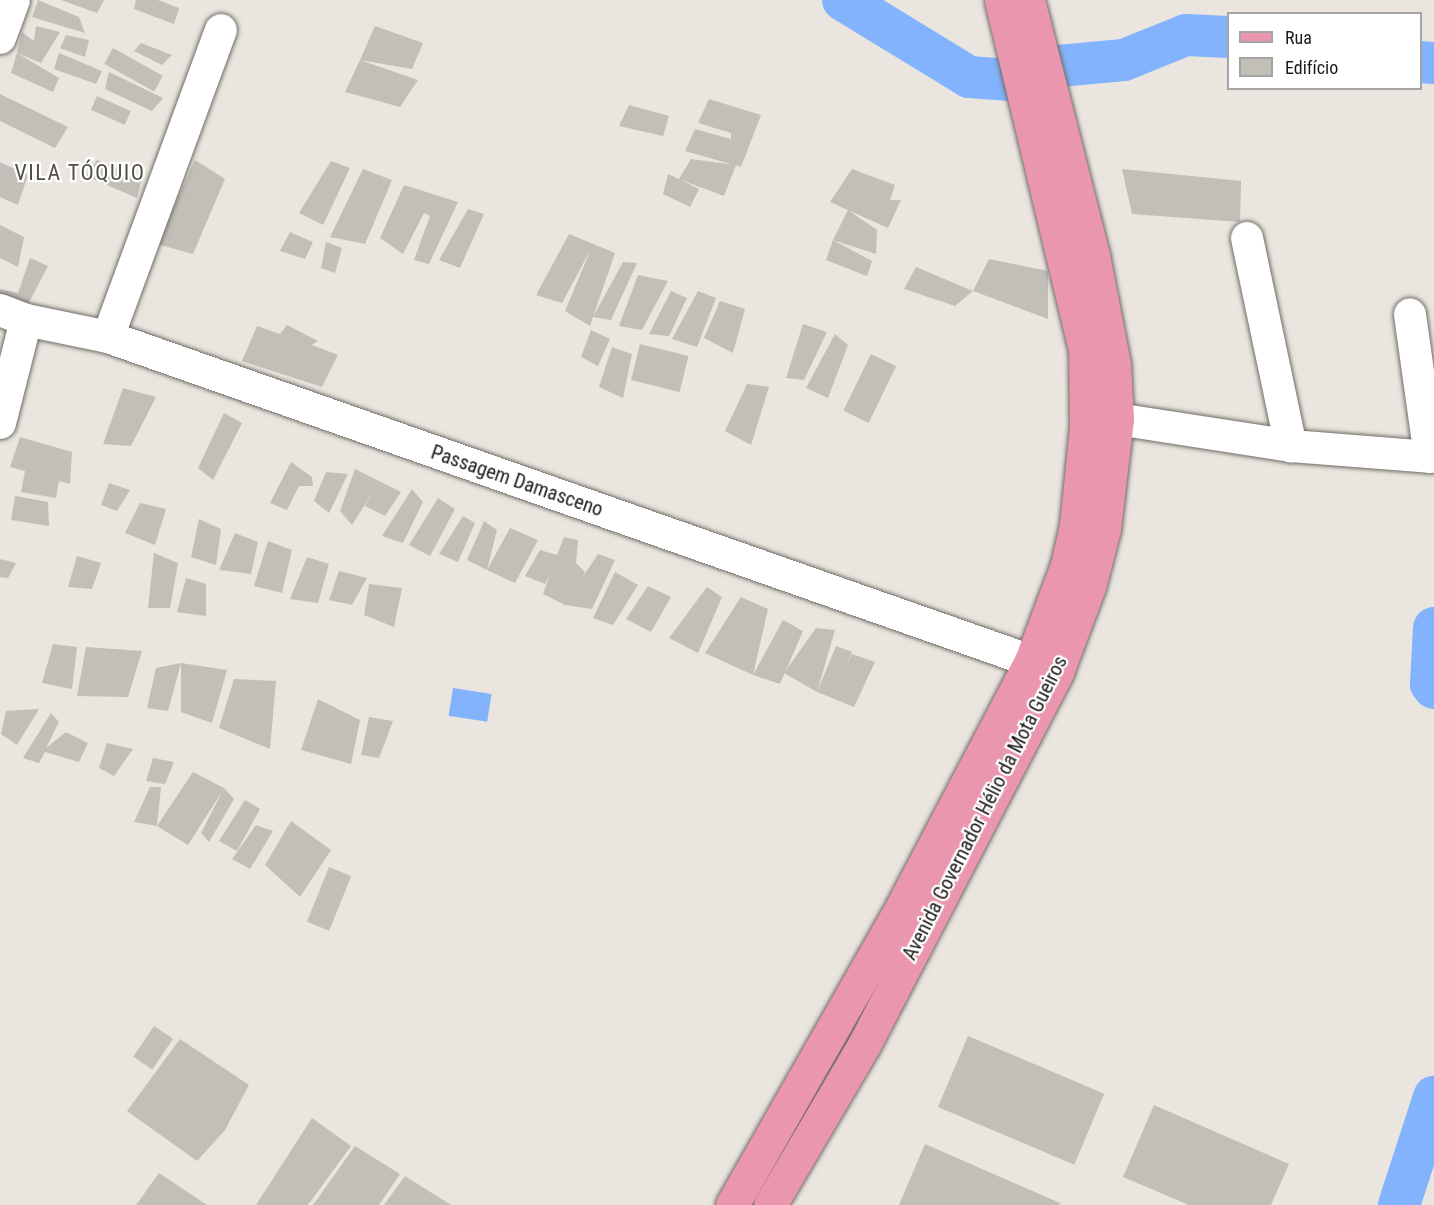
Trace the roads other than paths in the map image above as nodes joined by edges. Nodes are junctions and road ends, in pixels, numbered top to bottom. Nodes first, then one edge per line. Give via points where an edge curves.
1 (14, 0) edge
2 (1001, 0) edge
3 (1028, 0) edge
4 (221, 30) dead end
5 (0, 38) edge
6 (1026, 49) junction
7 (1039, 107) junction
8 (1247, 238) dead end
9 (1410, 314) dead end
10 (13, 315) edge
11 (108, 337) junction
12 (1117, 419) junction
13 (0, 423) edge
14 (1291, 446) junction
15 (1031, 661) junction
16 (732, 1205) edge
17 (770, 1205) edge

1 - 5 street
2 - 6 main road
3 - 6 main road
4 - 11 street
6 - 7 main road
7 - 12 main road, Avenida Governador Hélio da Mota Gueiros via 1107,318
7 - 15 main road, Avenida Governador Hélio da Mota Gueiros via 1087,378 1076,525 1052,614
8 - 14 street
9 - 14 street via 1430,457
10 - 11 street, Passagem Damasceno
10 - 13 street
11 - 15 street, Passagem Damasceno
12 - 14 street
12 - 17 main road, Avenida Governador Hélio da Mota Gueiros via 1104,529 1089,587 1058,672 865,1043
15 - 16 main road, Avenida Governador Hélio da Mota Gueiros via 896,918

